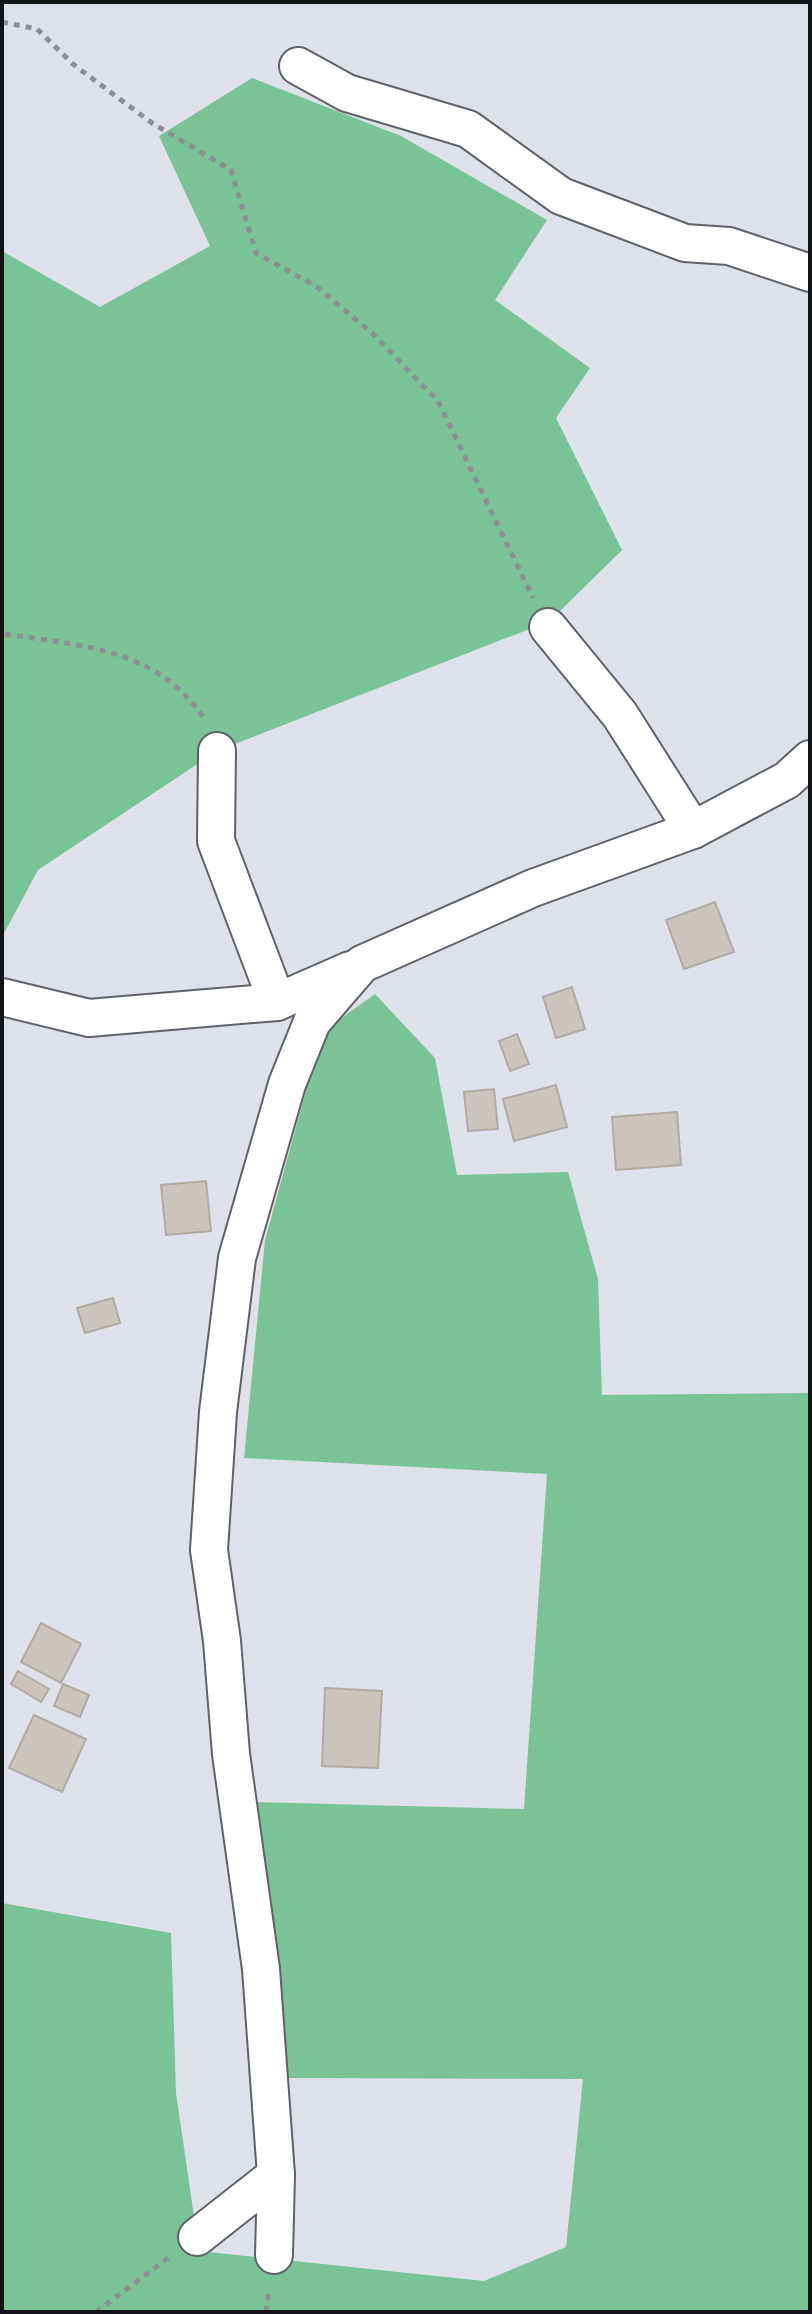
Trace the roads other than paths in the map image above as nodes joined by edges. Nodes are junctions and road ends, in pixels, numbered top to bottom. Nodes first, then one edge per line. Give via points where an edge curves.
1 (298, 66) dead end
2 (810, 273) edge
3 (548, 627) road end
4 (217, 751) road end
5 (810, 759) edge
6 (693, 830) junction
7 (362, 964) junction
8 (2, 997) edge
9 (277, 1002) junction
10 (276, 2175) junction
11 (197, 2237) road end
12 (274, 2255) dead end

1 - 2 street via 347,93 468,129 561,196 685,243 729,246
3 - 6 street via 620,715
4 - 9 street via 216,841
5 - 6 street via 787,780
6 - 7 street via 533,888
7 - 9 street
7 - 10 street via 312,1022 287,1084 237,1258 211,1487 209,1550 261,1969
8 - 9 street via 89,1018
10 - 11 street
10 - 12 street

